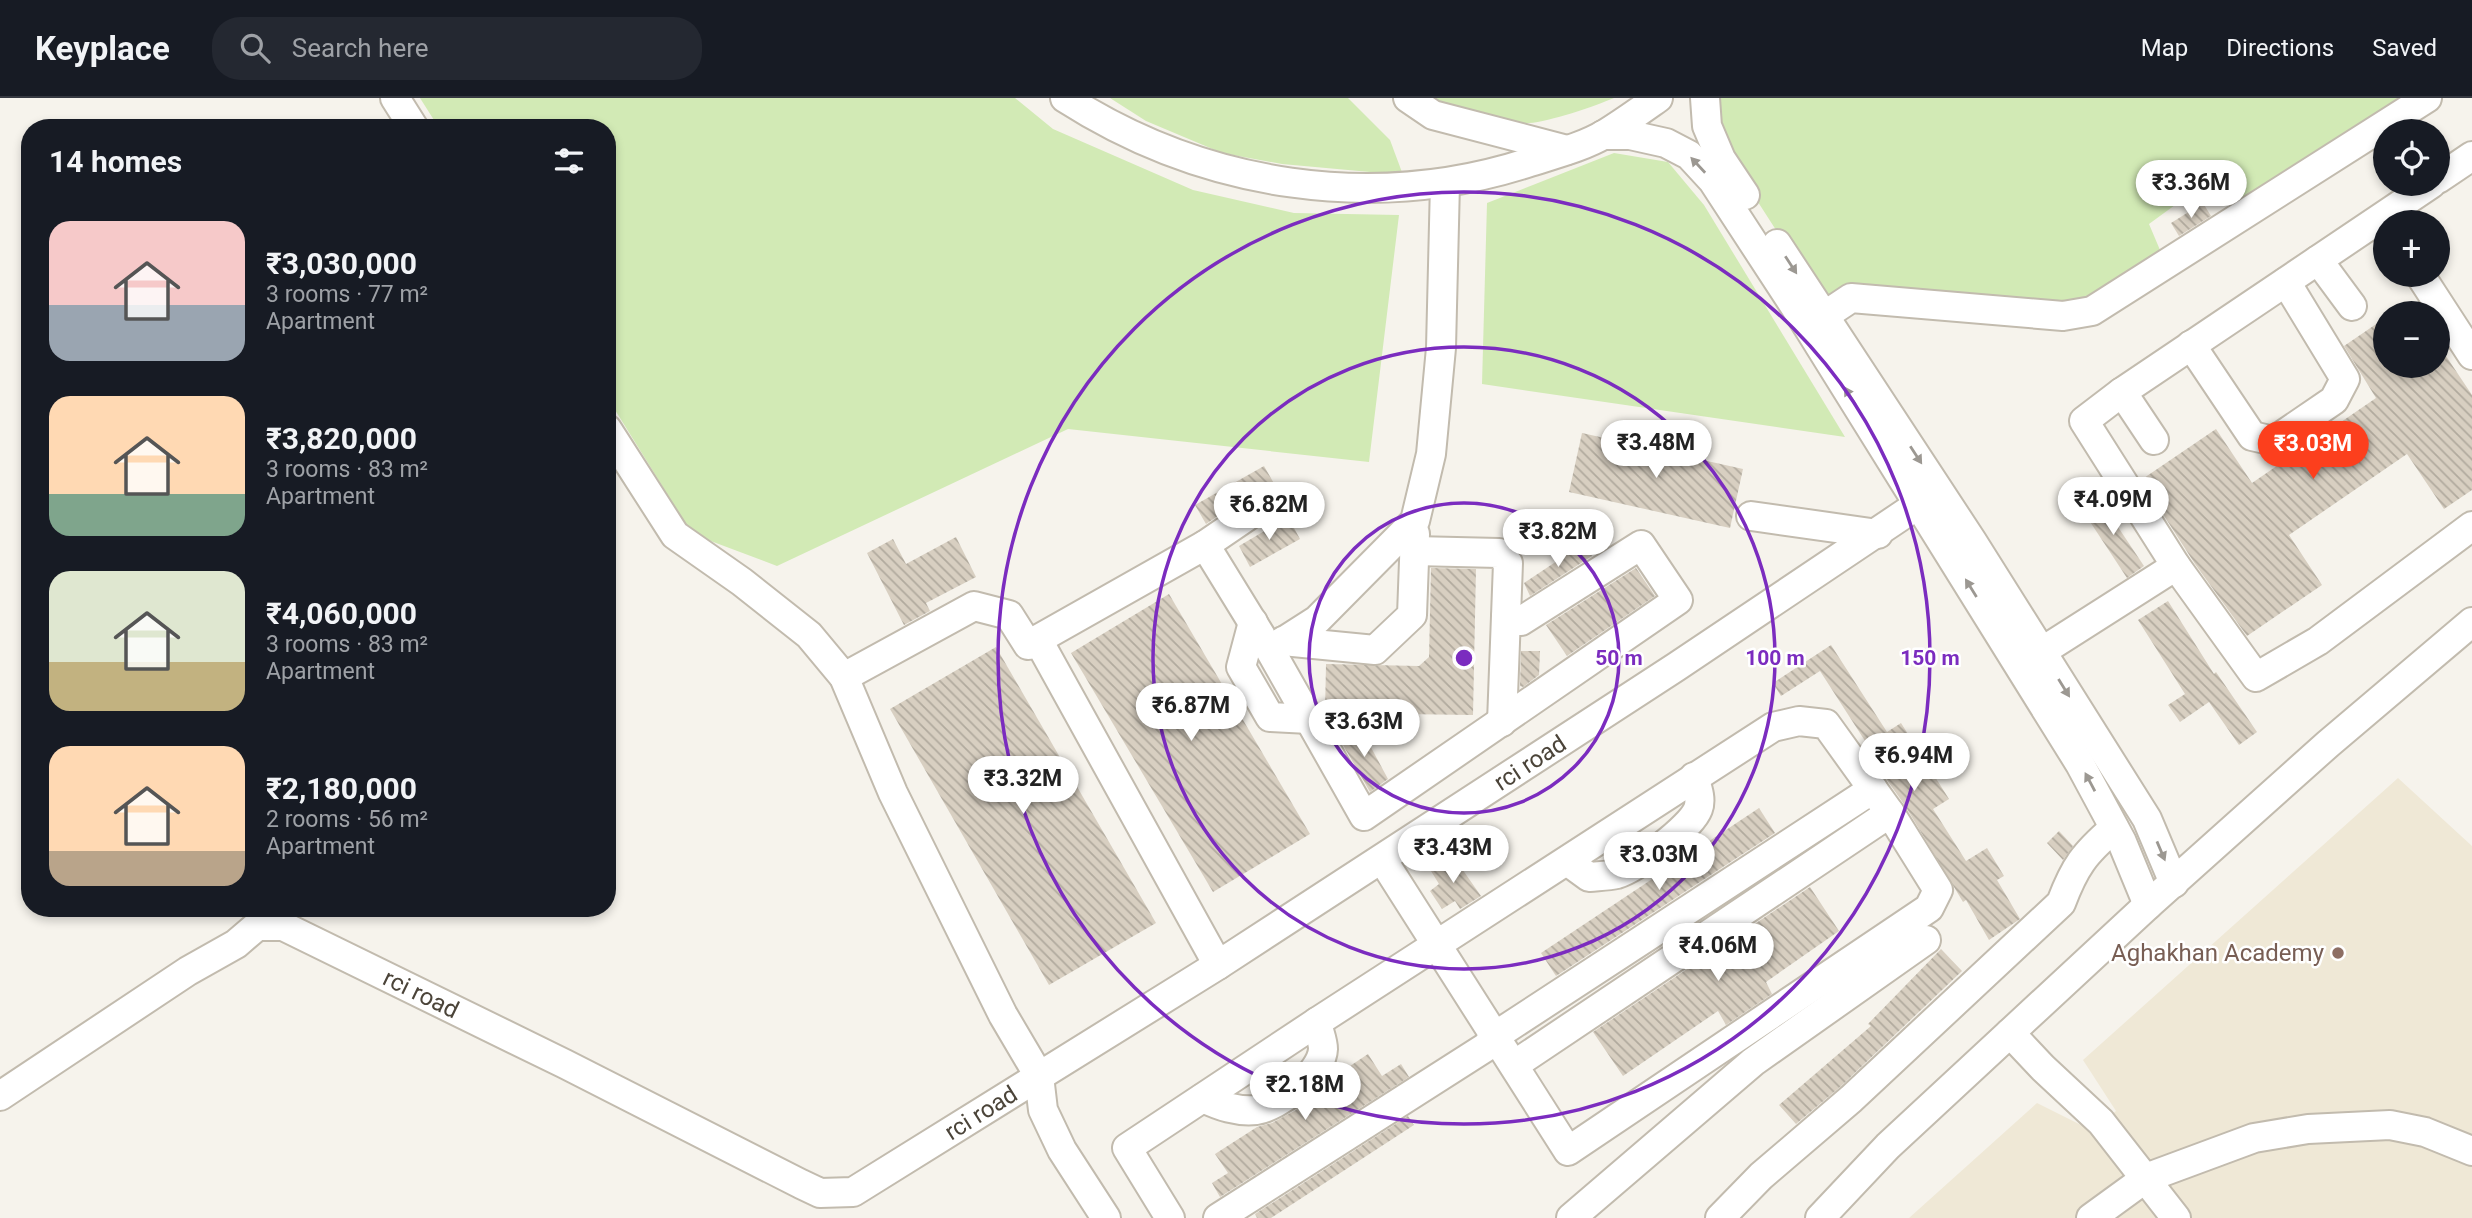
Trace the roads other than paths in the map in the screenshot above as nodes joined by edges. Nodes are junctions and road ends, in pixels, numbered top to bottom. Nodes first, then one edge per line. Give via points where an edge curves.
1 (395, 98) edge
2 (1065, 98) edge
3 (1408, 98) edge
4 (1658, 98) edge
5 (1705, 98) edge
6 (2427, 98) edge
7 (408, 119) edge
8 (1603, 135) junction
9 (1567, 149) junction
10 (2472, 156) edge
11 (2450, 171) edge
12 (1445, 184) junction
13 (2416, 196) edge
14 (2398, 210) edge
15 (2373, 227) edge
16 (2318, 260) junction
17 (2286, 282) junction
18 (2428, 287) edge
19 (2351, 306) dead end
20 (1824, 316) junction
21 (2191, 345) junction
22 (2472, 355) edge
23 (2122, 392) junction
24 (2154, 440) dead end
25 (616, 443) edge
26 (1268, 502) dead end
27 (1919, 505) junction
28 (1751, 516) dead end
29 (1415, 521) junction
30 (2472, 526) edge
31 (1878, 534) junction
32 (1205, 545) junction
33 (1414, 551) junction
34 (2176, 566) junction
35 (1506, 617) junction
36 (1253, 622) junction
37 (2472, 622) edge
38 (1038, 640) junction
39 (1277, 646) junction
40 (2041, 652) junction
41 (844, 677) junction
42 (1309, 719) junction
43 (1502, 722) junction
44 (1694, 777) junction
45 (1873, 789) junction
46 (1890, 813) junction
47 (1364, 816) junction
48 (2118, 835) junction
49 (1385, 857) junction
50 (1567, 861) junction
51 (2174, 883) junction
52 (2148, 905) junction
53 (253, 917) edge
54 (1926, 940) dead end
55 (1438, 944) junction
56 (1219, 965) junction
57 (1317, 1021) junction
58 (2010, 1033) junction
59 (1495, 1035) junction
60 (1514, 1065) junction
61 (1040, 1076) junction
62 (0, 1096) edge
63 (1203, 1098) junction
64 (2472, 1151) edge
65 (2146, 1178) junction
66 (801, 1184) junction
67 (819, 1218) edge
68 (1106, 1218) edge
69 (1170, 1218) edge
70 (1218, 1218) edge
71 (1571, 1218) edge
72 (1720, 1218) edge
73 (1820, 1218) edge
74 (2091, 1218) edge
75 (2176, 1218) edge

1 - 7 street
2 - 12 street via 1163,150 1229,171 1298,184 1367,188
3 - 9 street via 1433,115
4 - 8 street
5 -> 20 street via 1707,126 1721,159
6 - 20 street via 2092,311 2063,316 1851,298
8 - 9 street
27 -> 8 street via 1713,181 1689,155 1666,144 1630,135
9 - 12 street
10 - 11 street
12 - 29 street via 1441,348 1431,454
13 - 14 street
15 - 16 street
16 - 17 street
16 - 19 street
17 - 21 street
17 - 21 street via 2345,379 2334,400 2274,441 2252,436
18 - 22 street
20 -> 40 street
21 - 23 street
23 - 24 street
23 - 34 street via 2084,421
25 - 41 street via 675,535 809,635
26 - 32 street
27 - 31 street, rci road
48 -> 27 street via 2080,764
28 - 31 street
29 - 33 street
29 - 39 street via 1317,620
30 - 34 street via 2318,641 2256,677
31 - 49 street, rci road
32 - 36 street
32 - 38 street
33 - 35 street via 1499,553 1508,563
33 - 39 street via 1412,615 1375,650
34 - 40 street
35 - 43 street
35 - 43 street via 1521,621 1641,545 1678,600
36 - 39 street
36 - 42 street via 1241,667 1270,717
37 - 51 street
38 - 41 street via 1028,645 1009,615 974,606
38 - 56 street
39 - 42 street
40 -> 51 street via 2147,818
41 - 61 street via 893,793 1003,1015
42 - 47 street
43 - 47 street
44 - 45 street via 1773,726 1799,721 1826,724
44 - 50 street
44 - 50 street via 1699,808 1676,837 1619,873 1590,877
45 - 46 street
45 - 59 street
46 - 60 street
46 - 60 street via 1938,890 1929,908 1580,1144 1568,1151
47 - 49 street
48 - 52 street
48 - 72 street via 2094,846 2073,872 2061,903
49 - 55 street
49 - 56 street, rci road
50 - 55 street
51 - 52 street
52 - 58 street
53 - 62 street, rci road via 236,944
53 - 66 street, rci road via 284,926
54 - 71 street via 1753,1062
55 - 57 street
55 - 59 street
56 - 61 street, rci road
57 - 63 street
57 - 63 street via 1323,1050 1300,1086 1279,1101 1259,1110 1241,1110
58 - 65 street via 2101,1122
58 - 73 street via 1888,1146
59 - 60 street
59 - 70 street via 1486,1047
61 - 66 street, rci road via 853,1192 820,1193
61 - 68 street via 1043,1110 1062,1150
63 - 69 street via 1127,1148
64 - 65 street via 2425,1132 2390,1125 2308,1129 2254,1139
65 - 74 street
65 - 75 street
66 - 67 street

